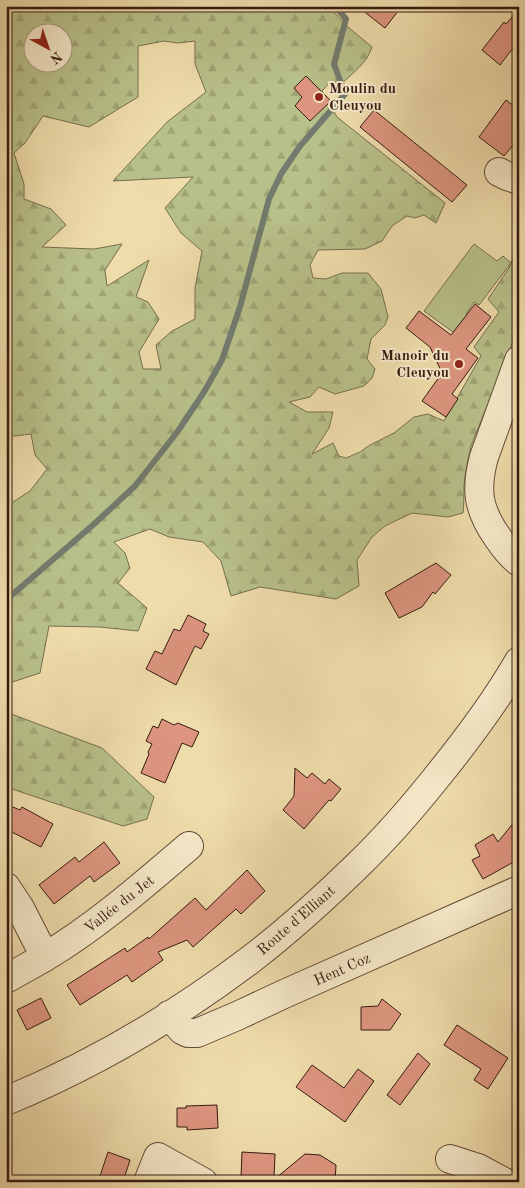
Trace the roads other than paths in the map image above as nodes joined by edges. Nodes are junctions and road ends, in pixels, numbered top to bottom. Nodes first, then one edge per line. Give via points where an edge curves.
1 (519, 360) edge
2 (519, 562) edge
3 (519, 661) edge
4 (189, 846) dead end
5 (6, 888) edge
6 (519, 890) edge
7 (45, 957) junction
8 (6, 979) edge
9 (169, 1015) junction
10 (6, 1101) edge
11 (450, 1159) dead end
12 (148, 1182) edge
13 (203, 1182) edge
14 (504, 1182) edge

1 - 2 street via 483,463 479,495 490,525
3 - 9 street, Route d'Elliant via 471,734 414,805 359,864 250,960
4 - 7 street, Vallée du Jet via 98,922
5 - 7 street
6 - 9 street, Hent Coz via 197,1033 182,1030
7 - 8 street, Vallée du Jet
9 - 10 street, Route d'Elliant via 82,1066
11 - 14 street via 478,1168
12 - 13 street via 158,1157

